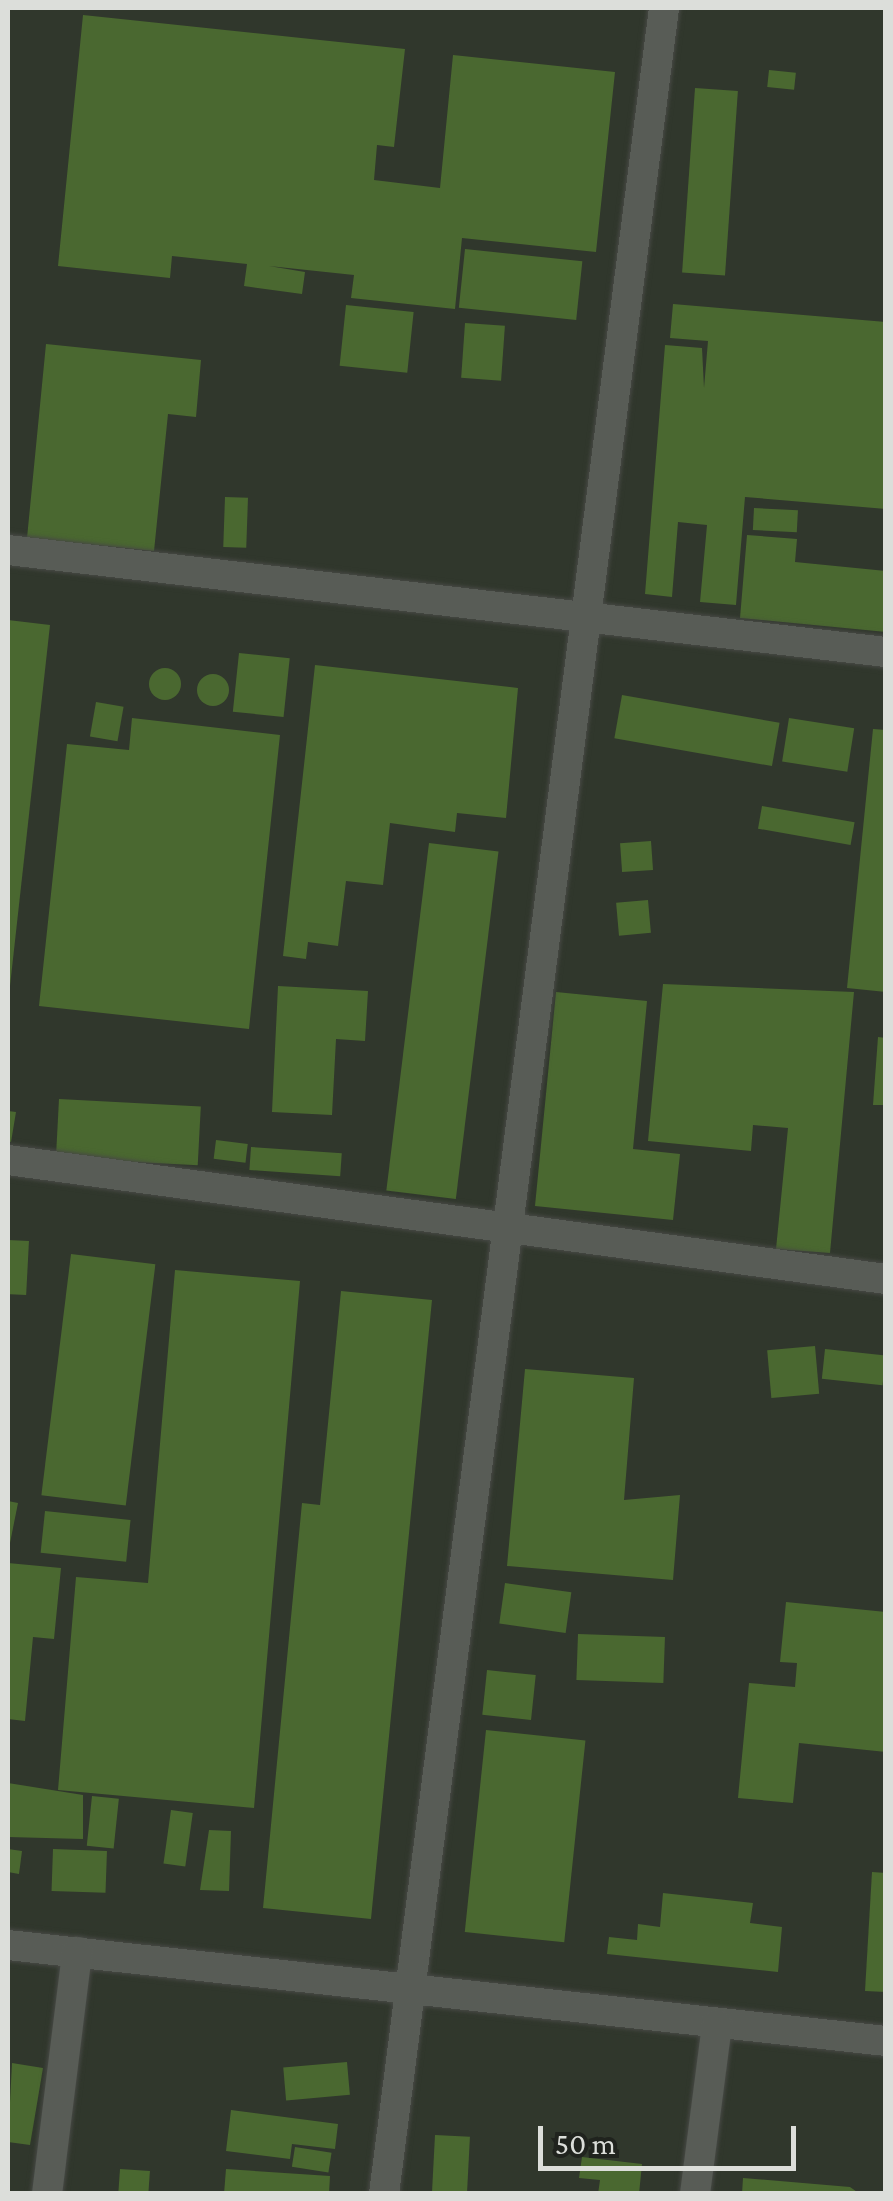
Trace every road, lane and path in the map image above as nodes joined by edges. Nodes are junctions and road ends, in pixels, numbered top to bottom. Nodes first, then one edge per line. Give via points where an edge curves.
1 (664, 8) edge
2 (8, 550) edge
3 (586, 616) junction
4 (886, 652) edge
5 (8, 1160) edge
6 (508, 1227) junction
7 (886, 1278) edge
8 (8, 1945) edge
9 (76, 1952) junction
10 (410, 1989) junction
11 (717, 2024) junction
12 (886, 2041) edge
13 (47, 2194) edge
14 (384, 2194) edge
15 (695, 2194) edge

1 - 3 lane
2 - 3 lane
3 - 4 lane
3 - 6 lane
5 - 6 lane
6 - 7 lane
6 - 10 lane
8 - 9 lane
9 - 10 lane
9 - 13 lane
10 - 11 lane
10 - 14 lane
11 - 12 lane
11 - 15 lane

